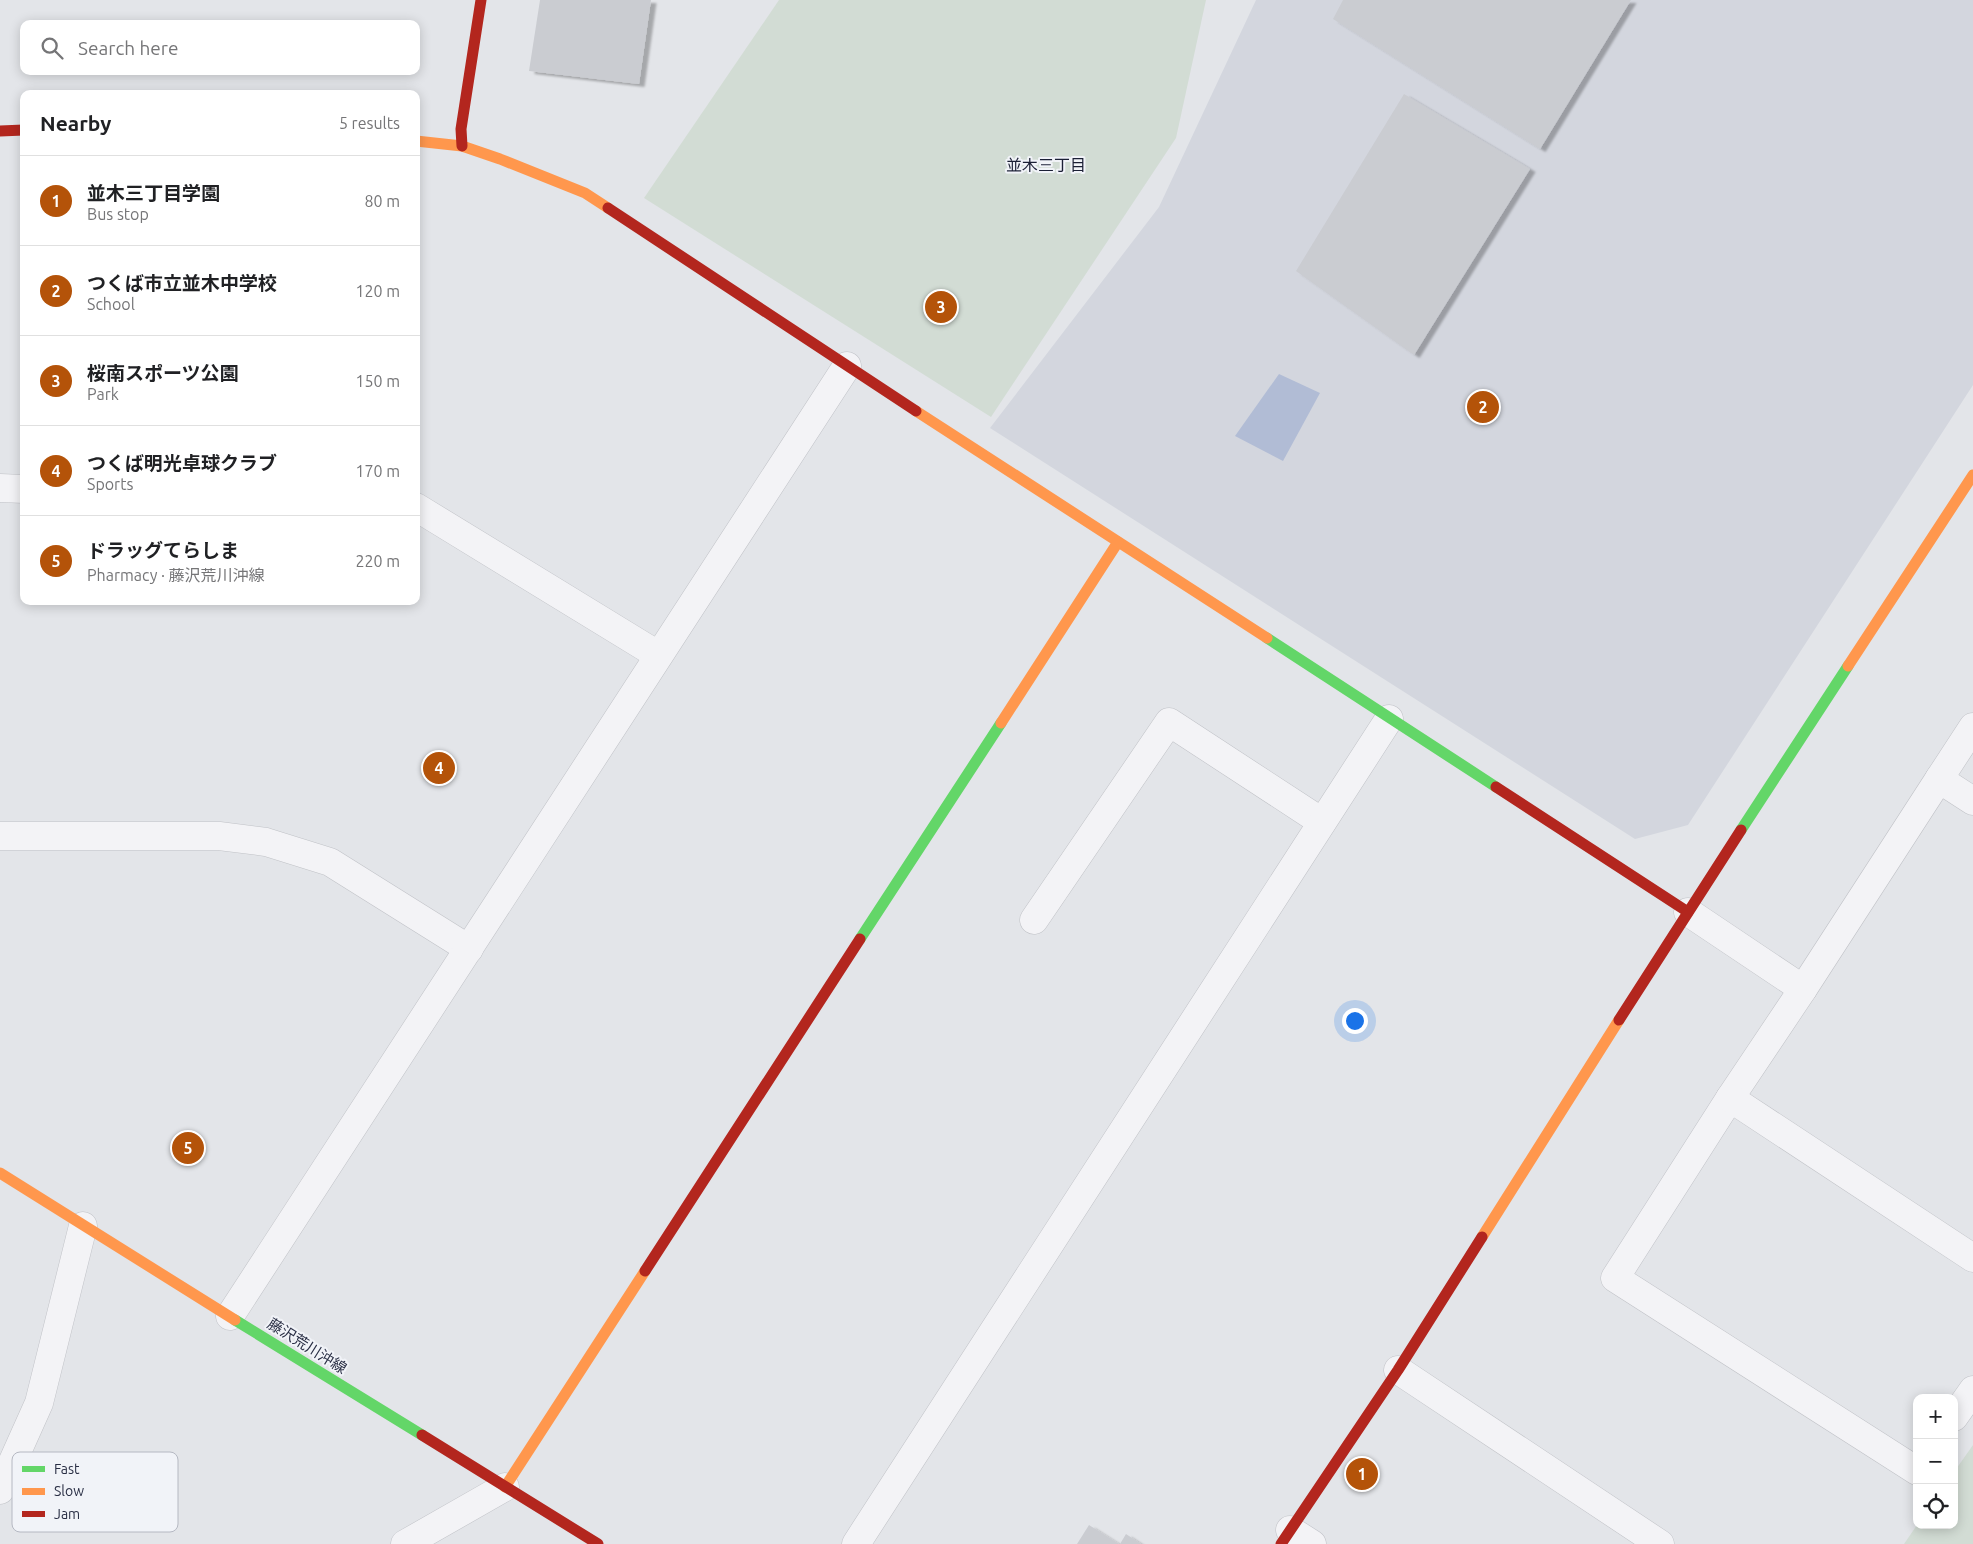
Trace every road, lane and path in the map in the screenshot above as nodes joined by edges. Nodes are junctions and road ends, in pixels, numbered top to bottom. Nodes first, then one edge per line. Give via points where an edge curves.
1 (481, 0) edge
2 (20, 130) edge
3 (0, 131) edge
4 (420, 141) edge
5 (462, 146) junction
6 (847, 366) junction
7 (1973, 475) edge
8 (0, 488) edge
9 (20, 489) edge
10 (420, 509) edge
11 (1118, 542) junction
12 (658, 655) junction
13 (1389, 719) junction
14 (1973, 727) edge
15 (1939, 779) junction
16 (1973, 801) edge
17 (1322, 822) junction
18 (0, 836) edge
19 (1688, 912) junction
20 (1034, 920) dead end
21 (469, 949) junction
22 (1803, 989) junction
23 (1730, 1098) junction
24 (0, 1173) edge
25 (83, 1226) junction
26 (1973, 1258) edge
27 (230, 1316) junction
28 (1398, 1370) junction
29 (1973, 1390) edge
30 (1958, 1411) edge
31 (17, 1452) edge
32 (12, 1464) edge
33 (1913, 1468) edge
34 (505, 1487) junction
35 (0, 1490) edge
36 (1295, 1539) edge
37 (405, 1544) edge
38 (598, 1544) edge
39 (856, 1544) edge
40 (1660, 1544) edge

1 - 5 street via 461,129
2 - 3 street
4 - 5 street
5 - 6 street via 585,192
6 - 11 street
6 - 12 street
7 - 19 street
8 - 9 street
10 - 12 street
11 - 13 street
11 - 34 street
12 - 21 street
13 - 17 street
13 - 19 street
14 - 15 street
15 - 16 street
15 - 22 street
17 - 20 street via 1169,722
17 - 39 street
18 - 21 street via 219,836 266,842 330,862
19 - 22 street
19 - 28 street
21 - 27 street
22 - 23 street
23 - 26 street
23 - 33 street via 1615,1278
24 - 25 street, 藤沢荒川沖線
25 - 27 street, 藤沢荒川沖線
25 - 31 street via 39,1404
27 - 34 street, 藤沢荒川沖線
28 - 36 street
28 - 40 street
29 - 30 street
32 - 35 street
34 - 37 street
34 - 38 street, 藤沢荒川沖線

